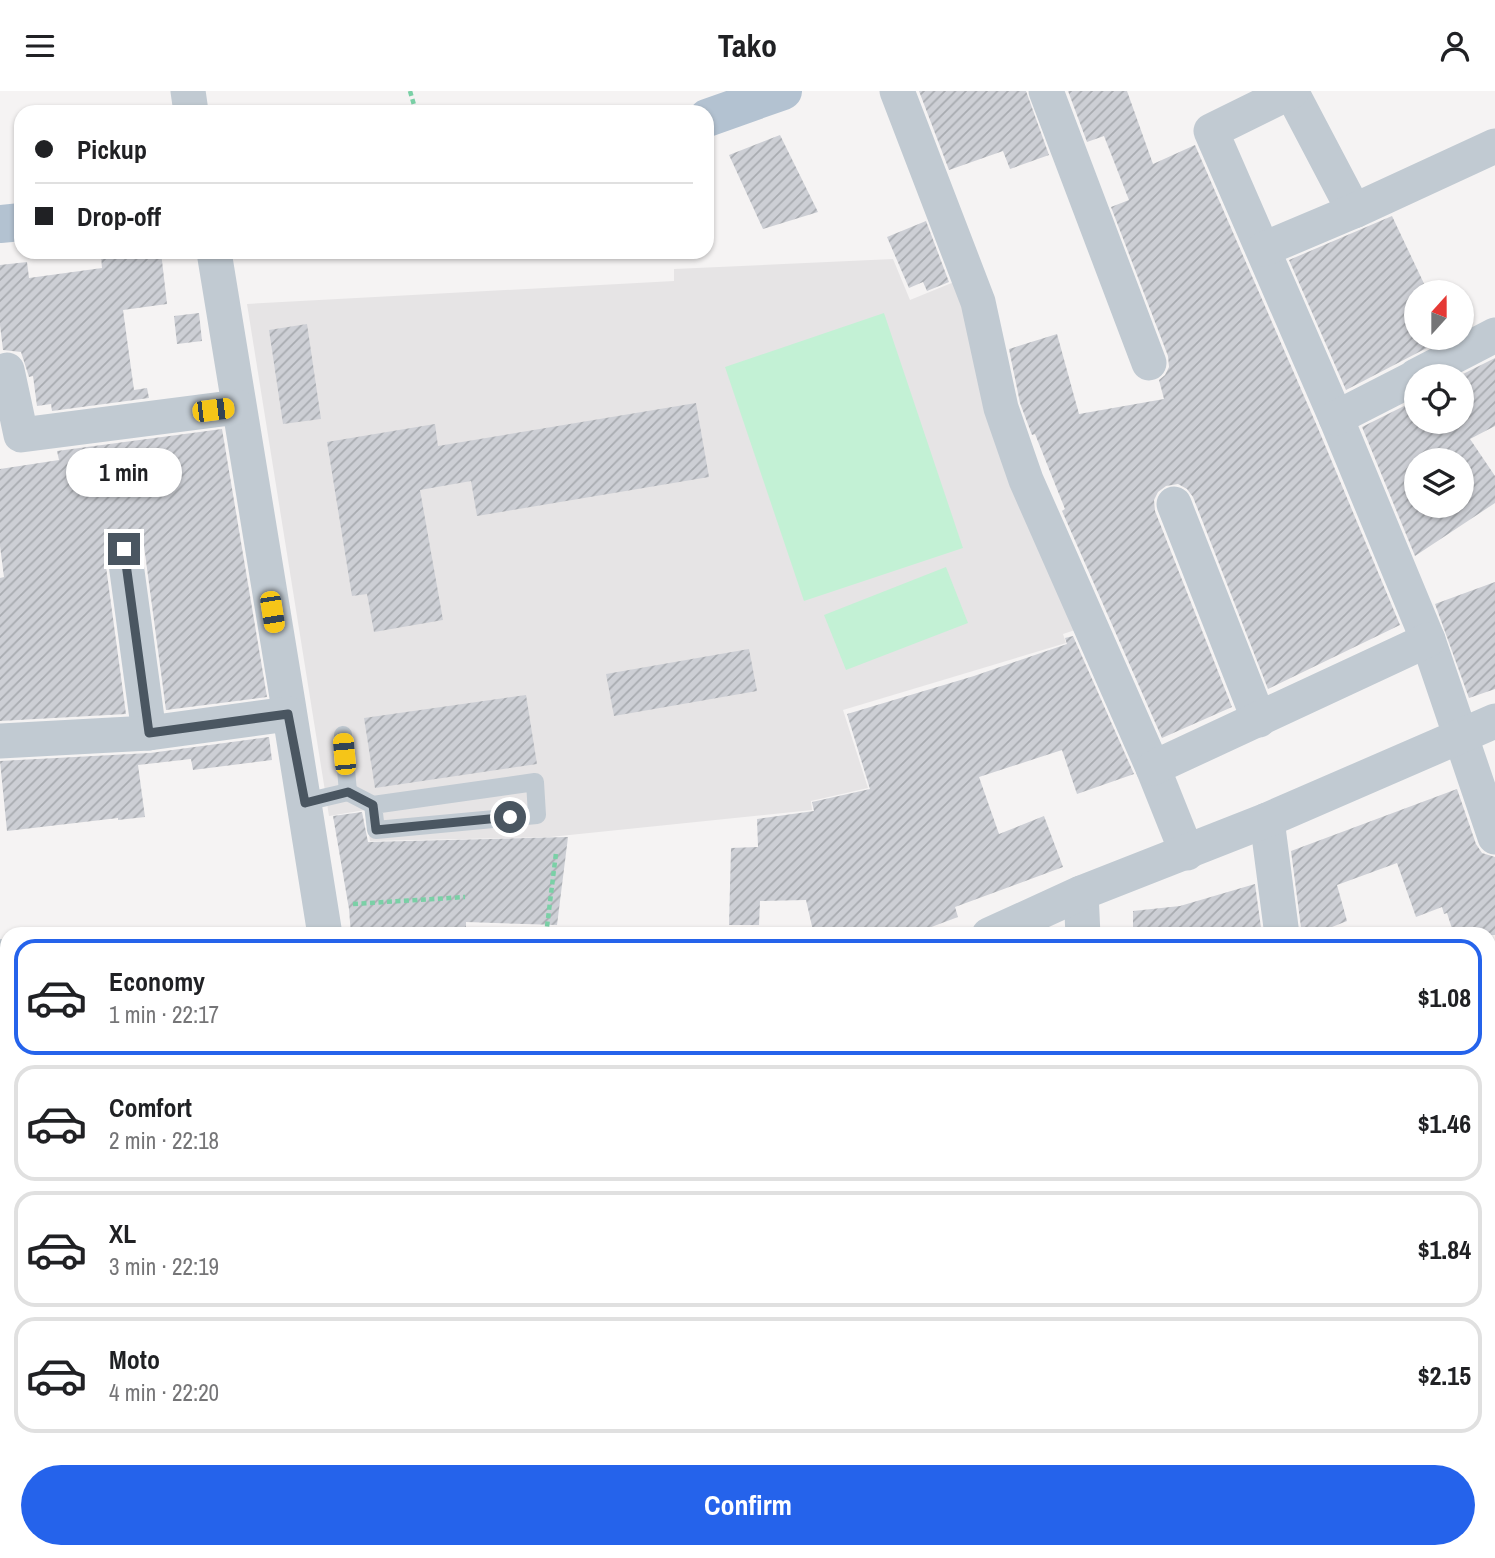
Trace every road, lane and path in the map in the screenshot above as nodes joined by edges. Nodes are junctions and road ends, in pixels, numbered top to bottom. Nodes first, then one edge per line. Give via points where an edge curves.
1 (783, 91) edge
2 (897, 91) edge
3 (1046, 91) edge
4 (1291, 91) edge
5 (1248, 100) edge
6 (714, 116) edge
7 (1495, 146) edge
8 (1354, 211) junction
9 (1264, 250) junction
10 (215, 259) edge
11 (1495, 335) edge
12 (1149, 363) dead end
13 (1439, 364) edge
14 (7, 370) dead end
15 (1404, 382) edge
16 (239, 407) junction
17 (1336, 418) junction
18 (1174, 505) dead end
19 (124, 549) dead end
20 (1428, 640) junction
21 (288, 714) junction
22 (1258, 720) junction
23 (1495, 721) edge
24 (149, 733) junction
25 (343, 735) dead end
26 (1460, 736) junction
27 (0, 741) edge
28 (1153, 768) junction
29 (348, 792) junction
30 (305, 803) junction
31 (373, 805) junction
32 (1267, 820) junction
33 (1495, 837) edge
34 (556, 853) dead end
35 (1187, 853) junction
36 (1081, 893) junction
37 (465, 897) dead end
38 (323, 920) edge
39 (547, 927) edge
40 (1007, 927) edge
41 (1083, 927) edge
42 (1281, 927) edge

1 - 6 main road
2 - 28 street via 978,302 1001,408 1026,480
3 - 12 street
4 - 5 street
4 - 8 street
5 - 9 street via 1211,131
7 - 8 street
8 - 9 street
9 - 17 street
10 - 16 street
11 - 13 street
14 - 16 street via 21,435
15 - 17 street
16 - 21 street
17 - 20 street
18 - 22 street
19 - 24 street
20 - 22 street
20 - 26 street
21 - 24 street
21 - 30 street
22 - 28 street
23 - 26 street
24 - 27 street
25 - 29 lane
26 - 32 street
26 - 33 street
28 - 35 street
29 - 30 lane
29 - 31 lane
30 - 38 street
31 - 31 lane via 376,830 537,815 535,782
32 - 35 street
32 - 42 street
34 - 39 path
35 - 36 street
36 - 40 street
36 - 41 street
37 - 38 path

